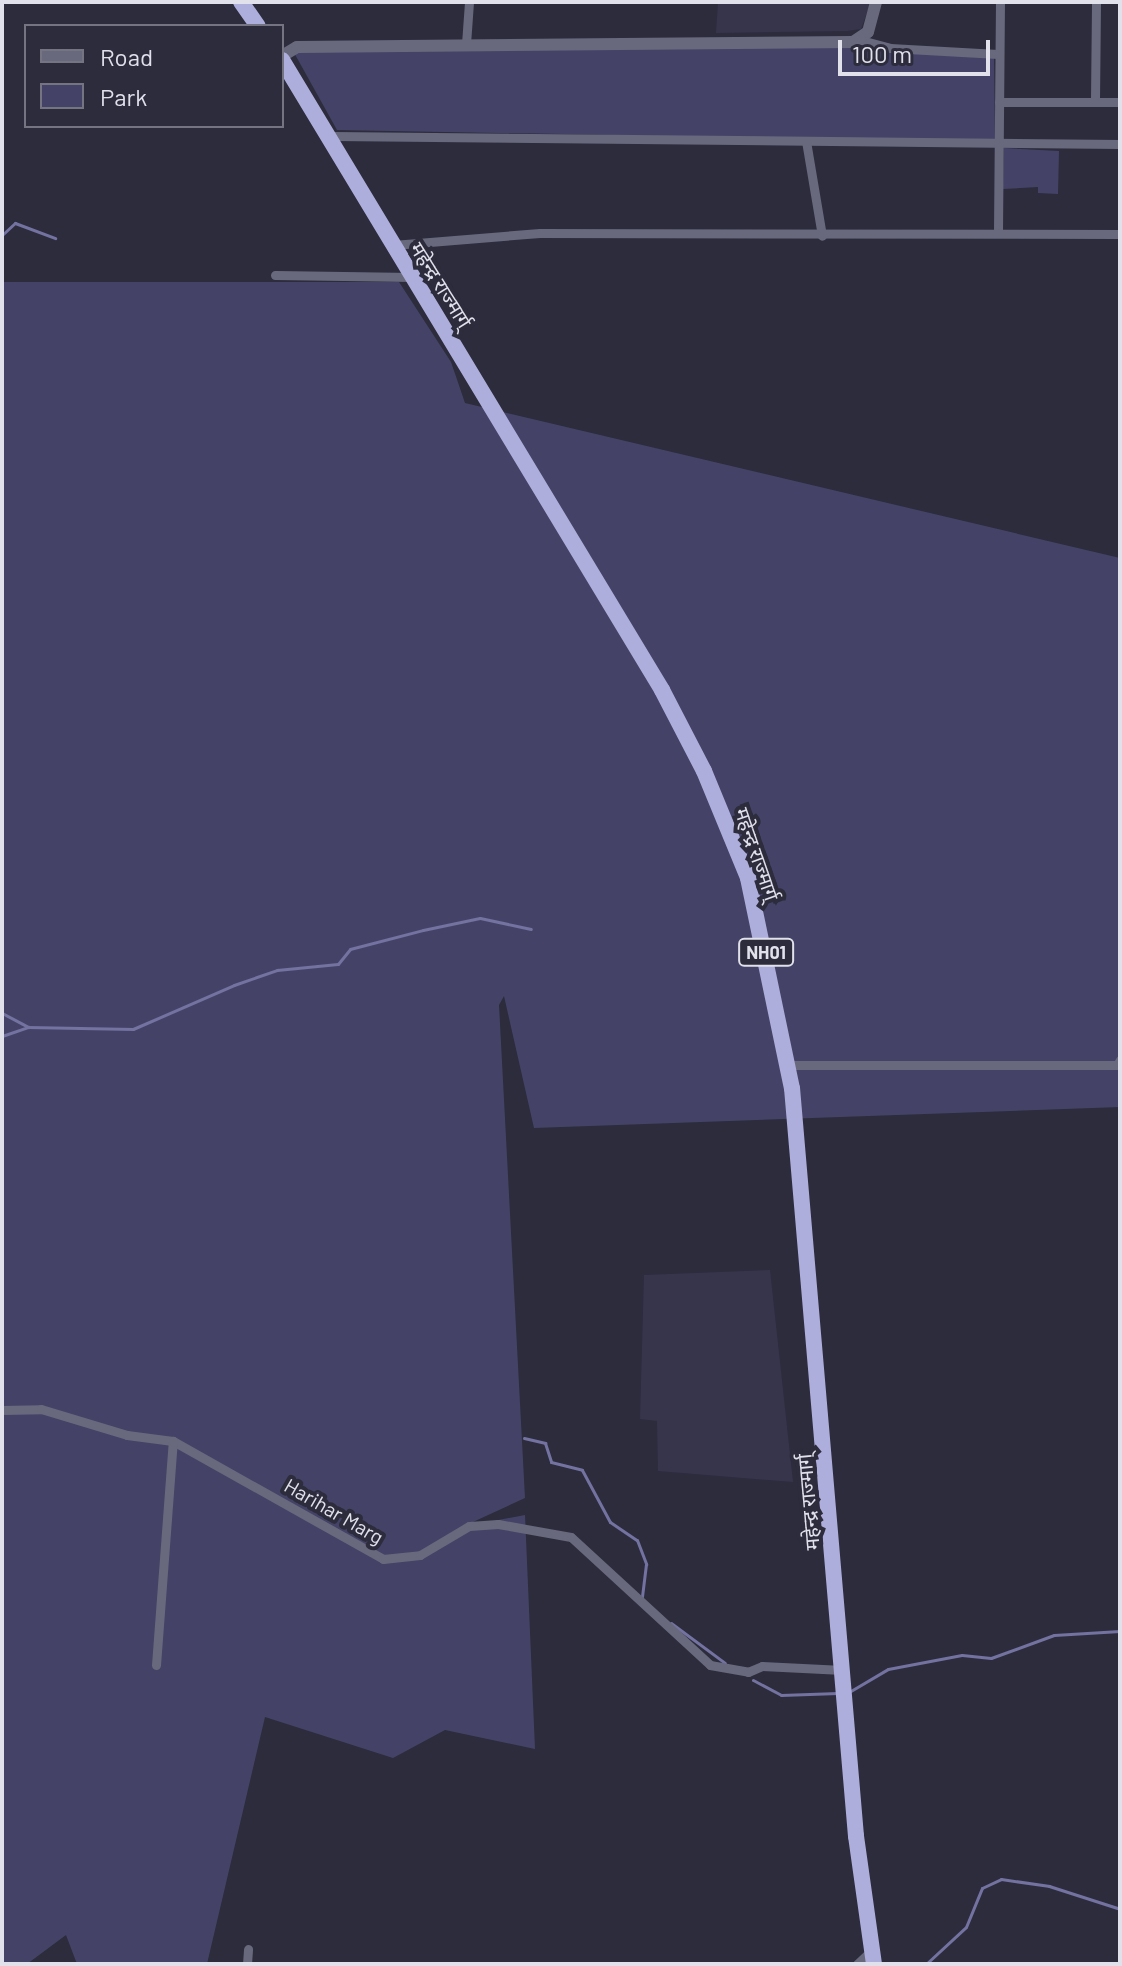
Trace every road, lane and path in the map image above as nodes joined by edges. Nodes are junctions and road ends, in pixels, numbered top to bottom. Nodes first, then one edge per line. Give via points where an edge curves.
1 (241, 2) edge
2 (469, 2) edge
3 (876, 2) edge
4 (1000, 2) edge
5 (1096, 2) edge
6 (257, 24) edge
7 (861, 40) junction
8 (466, 44) junction
9 (998, 54) junction
10 (284, 57) edge
11 (284, 61) edge
12 (1095, 100) junction
13 (999, 102) junction
14 (1120, 102) edge
15 (332, 136) junction
16 (806, 141) junction
17 (1120, 144) edge
18 (995, 146) junction
19 (998, 231) junction
20 (1120, 234) edge
21 (822, 236) junction
22 (393, 245) junction
23 (275, 275) dead end
24 (412, 277) junction
25 (1119, 1064) edge
26 (788, 1065) junction
27 (2, 1410) edge
28 (173, 1441) junction
29 (156, 1665) dead end
30 (844, 1670) junction
31 (248, 1949) dead end
32 (867, 1960) edge
33 (247, 1964) edge

1 - 6 highway
2 - 8 street
3 - 7 street
4 - 9 street
5 - 12 street
7 - 8 street
7 - 9 street via 890,48
8 - 10 street via 297,47
9 - 13 street
11 - 15 highway, महेन्द्र राज्मार्ग् / NH01
12 - 13 street
12 - 14 street
13 - 18 street
15 - 16 street
15 - 22 highway, महेन्द्र राज्मार्ग् / NH01
16 - 18 street
16 - 21 street
17 - 18 street
18 - 19 street
19 - 20 street
19 - 21 street
21 - 22 street via 540,233
22 - 24 highway, महेन्द्र राज्मार्ग् / NH01
23 - 24 street
24 - 26 highway, महेन्द्र राज्मार्ग् / NH01 via 704,771 748,878
25 - 26 street
26 - 30 highway, महेन्द्र राज्मार्ग् / NH01
27 - 28 street, Harihar Marg via 41,1409 127,1435
28 - 29 street
28 - 30 street, Harihar Marg via 383,1559 420,1555 469,1526 498,1524 571,1537 710,1665 748,1672 762,1666
30 - 32 highway, महेन्द्र राज्मार्ग् / NH01
31 - 33 street

